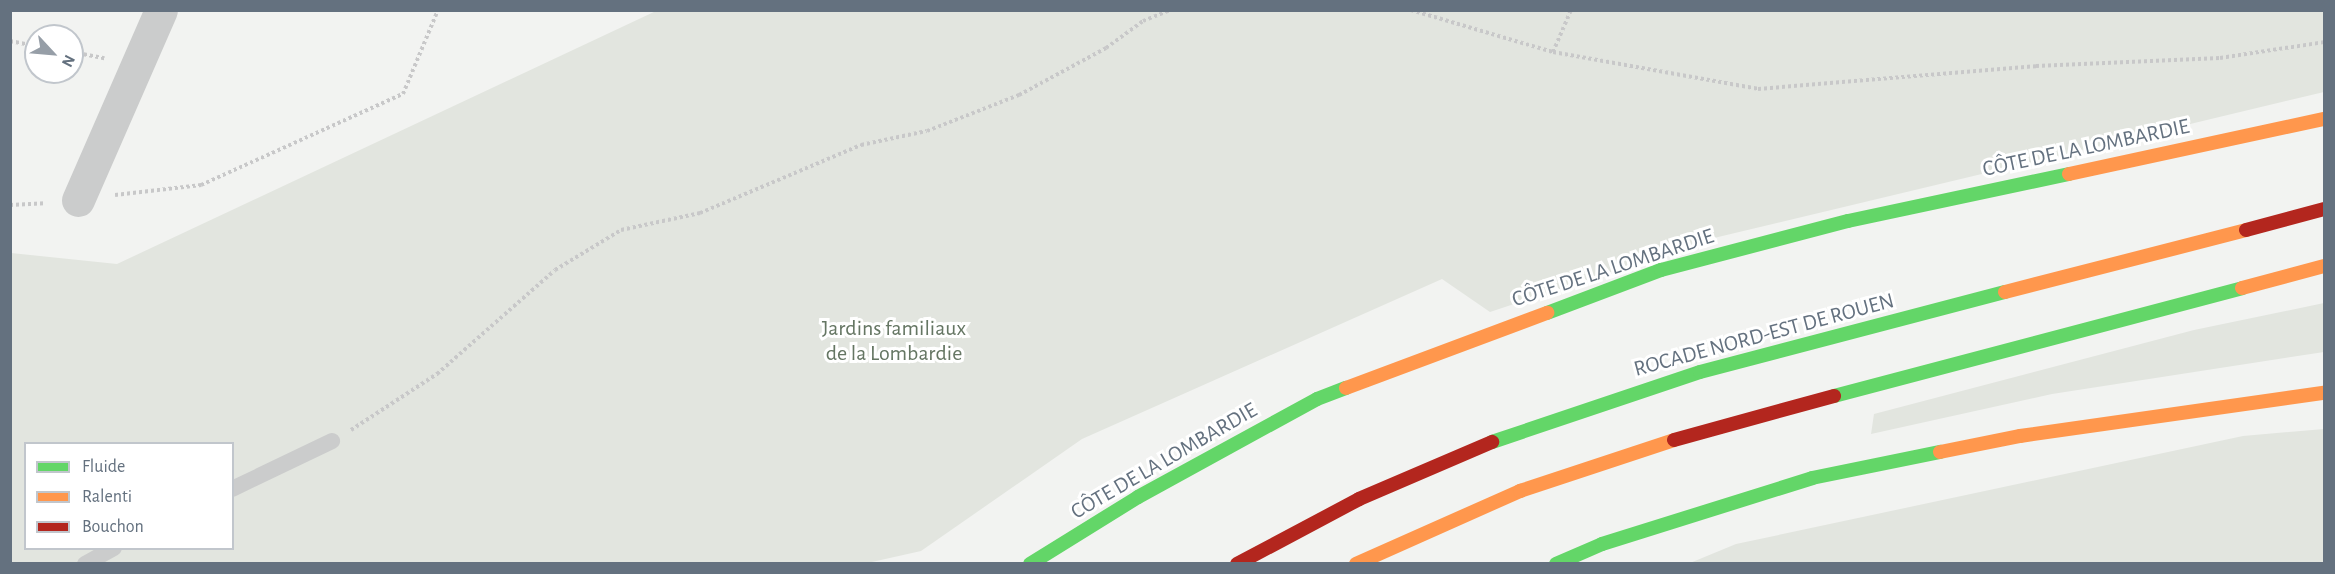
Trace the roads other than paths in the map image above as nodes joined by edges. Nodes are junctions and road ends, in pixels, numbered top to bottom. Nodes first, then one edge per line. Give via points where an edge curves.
1 (161, 10) edge
2 (2325, 118) edge
3 (78, 200) road end
4 (2325, 209) edge
5 (2325, 266) edge
6 (2325, 393) edge
7 (333, 441) road end
8 (234, 488) edge
9 (112, 550) edge
10 (85, 564) edge
11 (1030, 564) edge
12 (1237, 564) edge
13 (1356, 564) edge
14 (1556, 564) edge

1 - 3 street
2 - 11 main road, CÔTE DE LA LOMBARDIE via 1848,221 1661,270 1317,399 1138,497
4 - 12 main road, ROCADE NORD-EST DE ROUEN via 1700,372 1582,409 1485,444 1359,499
5 - 13 main road via 1706,430 1520,491
6 - 14 main road via 2020,436 1812,478 1602,544
7 - 8 lane
9 - 10 lane

